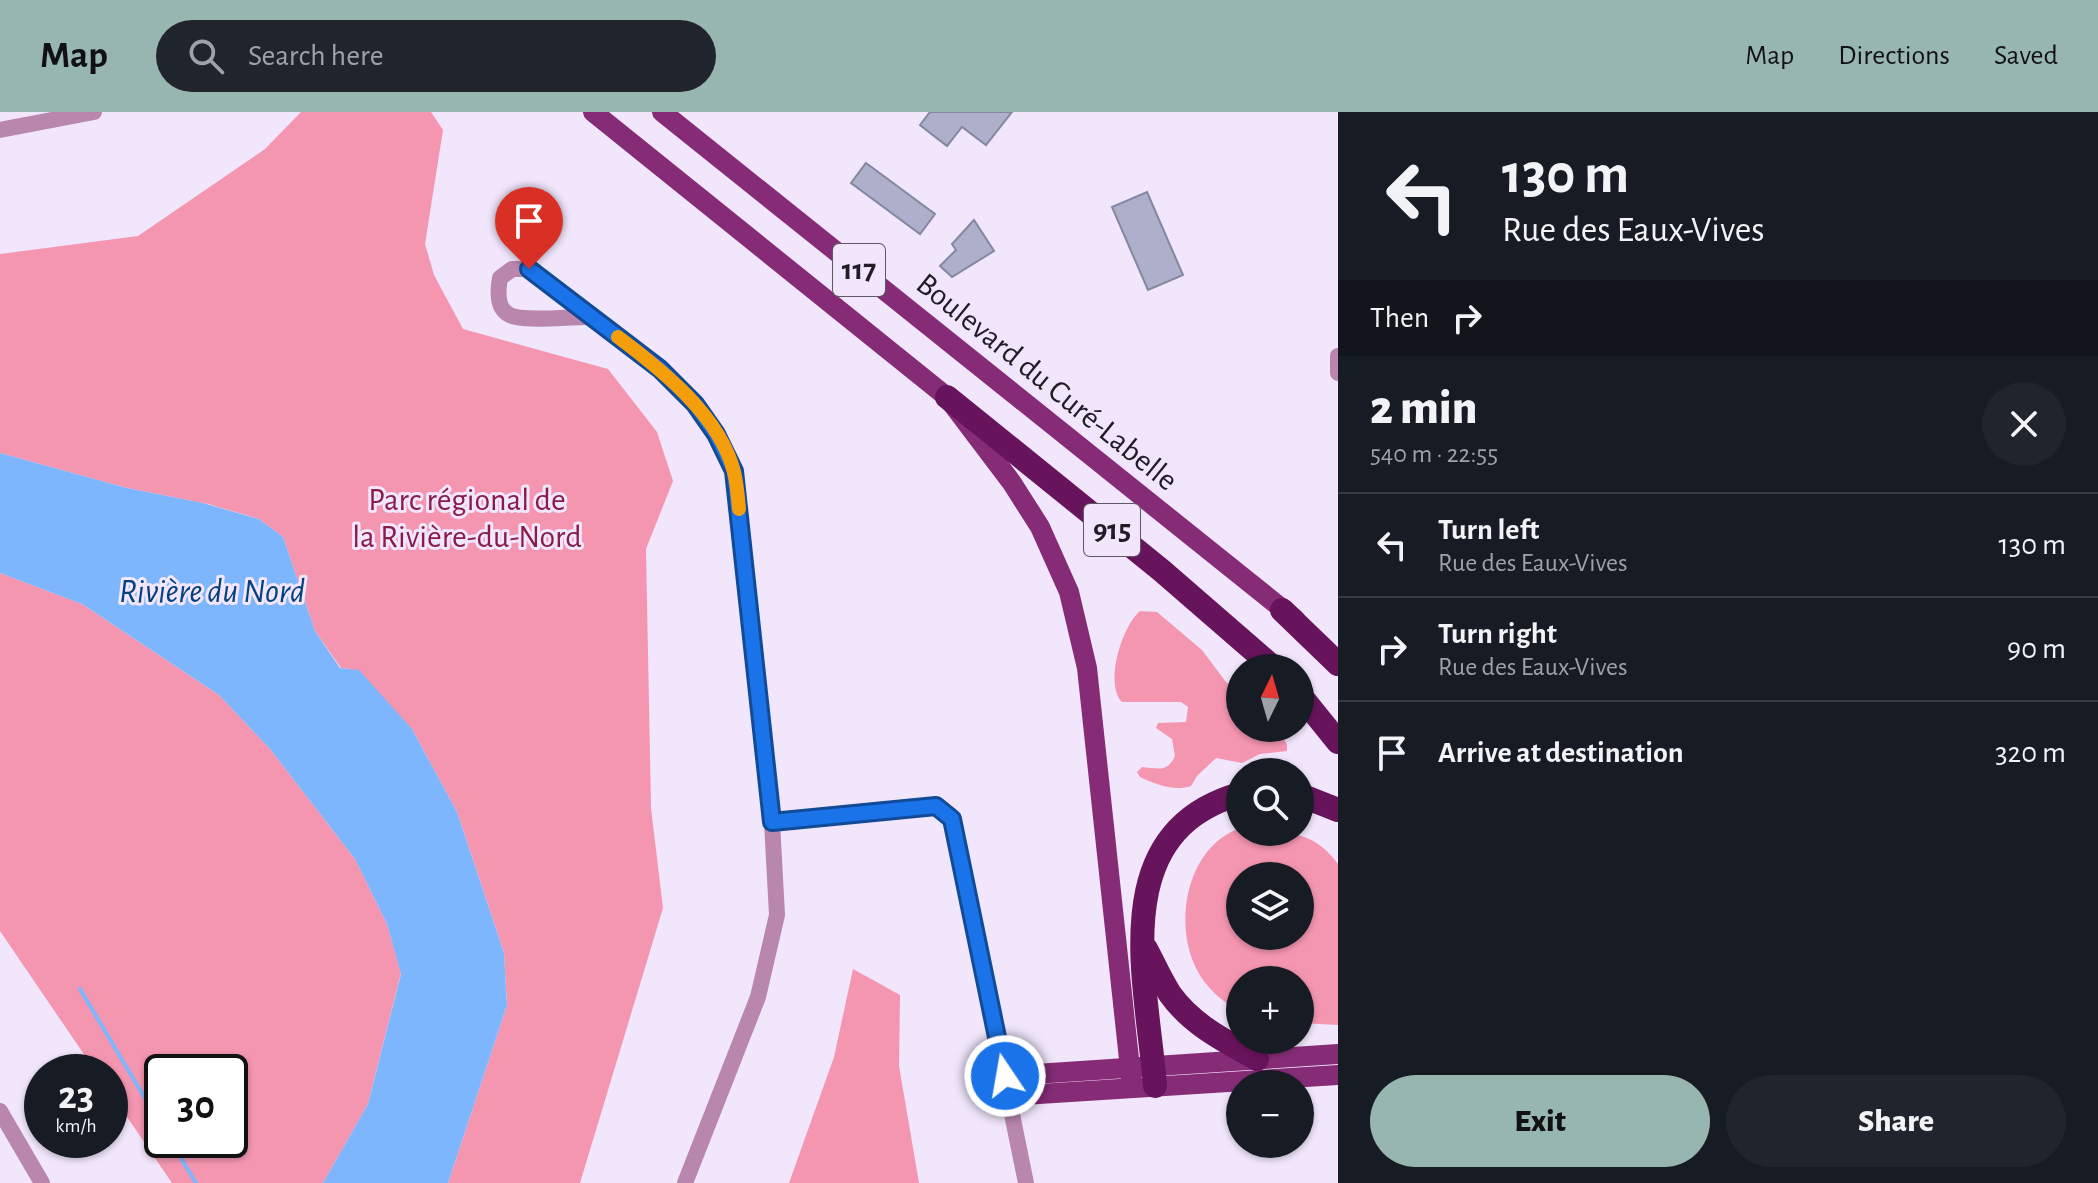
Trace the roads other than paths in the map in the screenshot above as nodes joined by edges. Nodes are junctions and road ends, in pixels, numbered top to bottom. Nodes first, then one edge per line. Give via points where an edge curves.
1 (94, 112) edge
2 (593, 112) edge
3 (662, 112) edge
4 (61, 115) edge
5 (0, 130) edge
6 (591, 317) junction
7 (1338, 356) edge
8 (1338, 373) edge
9 (947, 397) junction
10 (1282, 610) junction
11 (1338, 648) edge
12 (1258, 654) edge
13 (1338, 664) edge
14 (1314, 712) edge
15 (1338, 742) edge
16 (1226, 798) edge
17 (1314, 801) edge
18 (1338, 810) edge
19 (772, 822) junction
20 (1144, 946) junction
21 (1338, 1054) edge
22 (1257, 1059) junction
23 (1338, 1075) edge
24 (1143, 1076) junction
25 (1007, 1086) junction
26 (0, 1111) edge
27 (42, 1183) edge
28 (685, 1183) edge
29 (1026, 1183) edge

1 - 4 street
2 - 9 main road, 117
3 - 10 main road, Boulevard du Curé-Labelle / 117
4 - 5 street
6 - 6 street via 529,269 512,269 500,278 497,293 508,315
6 - 19 street via 660,369 695,404 734,471
7 - 8 street
9 - 12 highway, 915
9 - 24 main road via 1026,504 1054,554 1074,609 1090,686
10 - 11 main road, Boulevard du Curé-Labelle
10 - 13 highway
14 - 15 highway
16 - 20 highway via 1195,813 1164,845 1146,896
17 - 18 highway
19 - 25 street via 936,806 952,819
19 - 28 street via 777,915 758,997
20 - 22 highway via 1183,1009 1211,1033
20 - 24 highway
21 - 22 main road
22 - 24 main road
23 - 24 main road
24 - 25 main road
25 - 29 street
26 - 27 street

